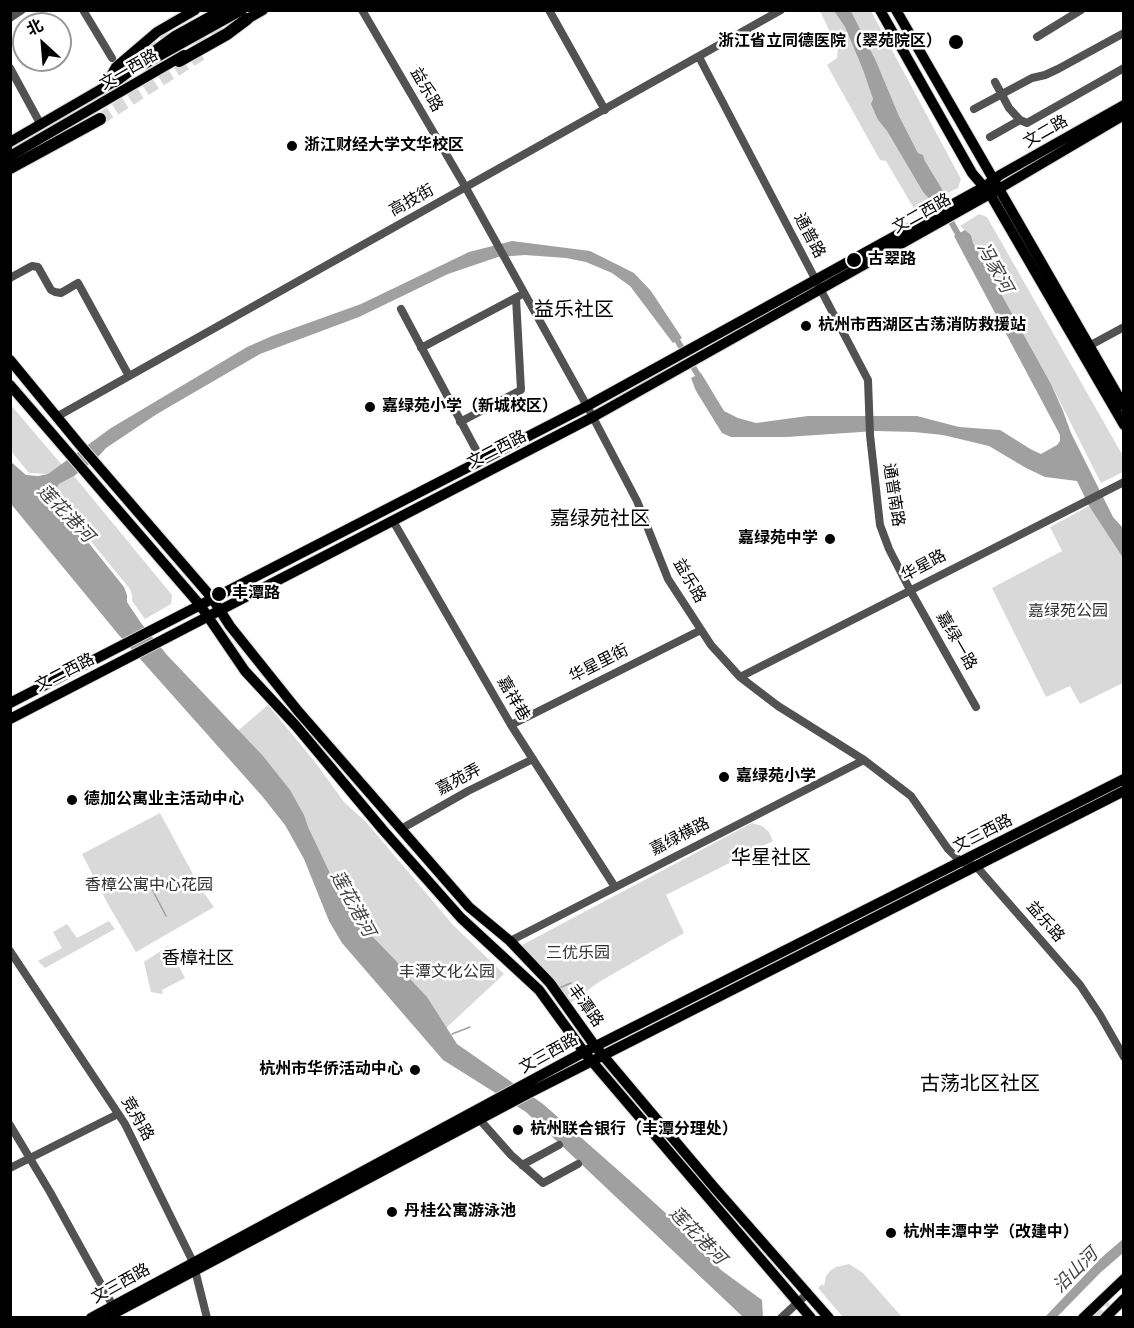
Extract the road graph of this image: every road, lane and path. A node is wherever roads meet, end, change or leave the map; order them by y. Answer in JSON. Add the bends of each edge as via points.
{"nodes":[{"id":1,"x":22,"y":10,"type":"edge"},
{"id":2,"x":83,"y":10,"type":"edge"},
{"id":3,"x":195,"y":10,"type":"edge"},
{"id":4,"x":214,"y":10,"type":"edge"},
{"id":5,"x":224,"y":10,"type":"edge"},
{"id":6,"x":263,"y":10,"type":"edge"},
{"id":7,"x":362,"y":10,"type":"edge"},
{"id":8,"x":549,"y":10,"type":"edge"},
{"id":9,"x":781,"y":10,"type":"edge"},
{"id":10,"x":880,"y":10,"type":"edge"},
{"id":11,"x":896,"y":10,"type":"edge"},
{"id":12,"x":1080,"y":10,"type":"edge"},
{"id":13,"x":244,"y":15,"type":"edge"},
{"id":14,"x":10,"y":18,"type":"edge"},
{"id":15,"x":1124,"y":33,"type":"edge"},
{"id":16,"x":173,"y":34,"type":"tunnel mouth"},
{"id":17,"x":1037,"y":37,"type":"dead end"},
{"id":18,"x":699,"y":57,"type":"junction"},
{"id":19,"x":112,"y":58,"type":"dead end"},
{"id":20,"x":180,"y":61,"type":"dead end"},
{"id":21,"x":10,"y":68,"type":"edge"},
{"id":22,"x":1124,"y":68,"type":"edge"},
{"id":23,"x":995,"y":82,"type":"dead end"},
{"id":24,"x":110,"y":85,"type":"junction"},
{"id":25,"x":1001,"y":94,"type":"junction"},
{"id":26,"x":1124,"y":105,"type":"edge"},
{"id":27,"x":975,"y":109,"type":"dead end"},
{"id":28,"x":605,"y":110,"type":"junction"},
{"id":29,"x":1124,"y":115,"type":"edge"},
{"id":30,"x":99,"y":119,"type":"tunnel mouth"},
{"id":31,"x":1020,"y":120,"type":"junction"},
{"id":32,"x":40,"y":125,"type":"junction"},
{"id":33,"x":990,"y":137,"type":"dead end"},
{"id":34,"x":10,"y":142,"type":"edge"},
{"id":35,"x":10,"y":156,"type":"edge"},
{"id":36,"x":10,"y":168,"type":"edge"},
{"id":37,"x":991,"y":187,"type":"junction"},
{"id":38,"x":466,"y":188,"type":"junction"},
{"id":39,"x":10,"y":278,"type":"edge"},
{"id":40,"x":818,"y":284,"type":"junction"},
{"id":41,"x":520,"y":296,"type":"junction"},
{"id":42,"x":401,"y":309,"type":"dead end"},
{"id":43,"x":1124,"y":327,"type":"edge"},
{"id":44,"x":1089,"y":346,"type":"junction"},
{"id":45,"x":421,"y":348,"type":"junction"},
{"id":46,"x":10,"y":360,"type":"edge"},
{"id":47,"x":674,"y":364,"type":"junction"},
{"id":48,"x":129,"y":376,"type":"junction"},
{"id":49,"x":10,"y":385,"type":"edge"},
{"id":50,"x":587,"y":406,"type":"junction"},
{"id":51,"x":1124,"y":406,"type":"edge"},
{"id":52,"x":58,"y":416,"type":"junction"},
{"id":53,"x":593,"y":417,"type":"junction"},
{"id":54,"x":460,"y":422,"type":"junction"},
{"id":55,"x":1124,"y":425,"type":"edge"},
{"id":56,"x":870,"y":435,"type":"joint"},
{"id":57,"x":482,"y":461,"type":"junction"},
{"id":58,"x":1124,"y":482,"type":"edge"},
{"id":59,"x":393,"y":521,"type":"junction"},
{"id":60,"x":910,"y":590,"type":"junction"},
{"id":61,"x":212,"y":598,"type":"junction"},
{"id":62,"x":200,"y":605,"type":"junction"},
{"id":63,"x":220,"y":610,"type":"junction"},
{"id":64,"x":207,"y":617,"type":"junction"},
{"id":65,"x":701,"y":630,"type":"junction"},
{"id":66,"x":740,"y":677,"type":"junction"},
{"id":67,"x":10,"y":703,"type":"edge"},
{"id":68,"x":976,"y":707,"type":"dead end"},
{"id":69,"x":10,"y":719,"type":"edge"},
{"id":70,"x":511,"y":725,"type":"junction"},
{"id":71,"x":533,"y":759,"type":"junction"},
{"id":72,"x":864,"y":760,"type":"junction"},
{"id":73,"x":1124,"y":779,"type":"edge"},
{"id":74,"x":1124,"y":792,"type":"edge"},
{"id":75,"x":401,"y":829,"type":"junction"},
{"id":76,"x":961,"y":862,"type":"junction"},
{"id":77,"x":976,"y":866,"type":"junction"},
{"id":78,"x":615,"y":887,"type":"junction"},
{"id":79,"x":510,"y":941,"type":"junction"},
{"id":80,"x":10,"y":951,"type":"edge"},
{"id":81,"x":595,"y":1046,"type":"junction"},
{"id":82,"x":584,"y":1052,"type":"junction"},
{"id":83,"x":603,"y":1055,"type":"junction"},
{"id":84,"x":1124,"y":1057,"type":"edge"},
{"id":85,"x":592,"y":1061,"type":"junction"},
{"id":86,"x":527,"y":1089,"type":"junction"},
{"id":87,"x":498,"y":1105,"type":"junction"},
{"id":88,"x":118,"y":1114,"type":"junction"},
{"id":89,"x":480,"y":1120,"type":"junction"},
{"id":90,"x":10,"y":1125,"type":"edge"},
{"id":91,"x":558,"y":1145,"type":"dead end"},
{"id":92,"x":30,"y":1158,"type":"junction"},
{"id":93,"x":578,"y":1164,"type":"dead end"},
{"id":94,"x":522,"y":1165,"type":"junction"},
{"id":95,"x":10,"y":1168,"type":"edge"},
{"id":96,"x":194,"y":1266,"type":"junction"},
{"id":97,"x":1124,"y":1279,"type":"edge"},
{"id":98,"x":808,"y":1293,"type":"junction"},
{"id":99,"x":1124,"y":1299,"type":"edge"},
{"id":100,"x":798,"y":1302,"type":"junction"},
{"id":101,"x":113,"y":1306,"type":"junction"},
{"id":102,"x":91,"y":1317,"type":"edge"},
{"id":103,"x":107,"y":1317,"type":"edge"},
{"id":104,"x":207,"y":1317,"type":"edge"},
{"id":105,"x":781,"y":1317,"type":"edge"},
{"id":106,"x":811,"y":1317,"type":"edge"},
{"id":107,"x":829,"y":1317,"type":"edge"},
{"id":108,"x":1083,"y":1317,"type":"edge"},
{"id":109,"x":1104,"y":1317,"type":"edge"}],
"edges":[{"from":1,"to":14,"type":"street"},
{"from":2,"to":19,"type":"street"},
{"from":3,"to":24,"type":"main road","via":[[157,32],[116,67]]},
{"from":4,"to":16,"type":"highway"},
{"from":5,"to":24,"type":"highway","via":[[175,38]]},
{"from":6,"to":13,"type":"main road","name":"文一西路"},
{"from":7,"to":38,"type":"street","name":"益乐路"},
{"from":8,"to":28,"type":"street"},
{"from":9,"to":18,"type":"street","name":"高技街"},
{"from":10,"to":37,"type":"main road","via":[[972,172]]},
{"from":11,"to":37,"type":"main road"},
{"from":12,"to":17,"type":"street"},
{"from":13,"to":20,"type":"highway","via":[[227,34]]},
{"from":13,"to":24,"type":"main road","name":"文一西路"},
{"from":13,"to":35,"type":"main road","name":"文一西路"},
{"from":15,"to":25,"type":"street"},
{"from":18,"to":28,"type":"street","name":"高技街"},
{"from":18,"to":40,"type":"street","name":"通普路"},
{"from":21,"to":32,"type":"street"},
{"from":22,"to":31,"type":"street","via":[[1027,123]]},
{"from":23,"to":25,"type":"street"},
{"from":24,"to":32,"type":"main road","name":"文一西路"},
{"from":25,"to":27,"type":"street"},
{"from":25,"to":31,"type":"street"},
{"from":26,"to":37,"type":"main road","name":"文二路"},
{"from":28,"to":38,"type":"street","name":"高技街"},
{"from":29,"to":37,"type":"main road","name":"文二路"},
{"from":30,"to":36,"type":"highway"},
{"from":31,"to":33,"type":"street"},
{"from":32,"to":34,"type":"main road","name":"文一西路"},
{"from":37,"to":40,"type":"main road","name":"文二西路"},
{"from":37,"to":44,"type":"main road"},
{"from":37,"to":55,"type":"main road"},
{"from":38,"to":41,"type":"street","name":"益乐路"},
{"from":38,"to":48,"type":"street","name":"高技街"},
{"from":39,"to":48,"type":"street","via":[[32,266],[38,267],[55,292],[78,283]]},
{"from":40,"to":47,"type":"main road","name":"文二西路"},
{"from":40,"to":56,"type":"street","name":"通普路","via":[[868,380]]},
{"from":41,"to":45,"type":"street"},
{"from":41,"to":50,"type":"street","name":"益乐路"},
{"from":41,"to":54,"type":"street","via":[[521,390]]},
{"from":42,"to":45,"type":"street"},
{"from":43,"to":44,"type":"street"},
{"from":44,"to":51,"type":"main road"},
{"from":45,"to":54,"type":"street"},
{"from":46,"to":52,"type":"main road","name":"丰潭路"},
{"from":47,"to":50,"type":"main road","name":"文二西路"},
{"from":47,"to":53,"type":"main road","name":"文二西路"},
{"from":48,"to":52,"type":"street","name":"高技街"},
{"from":49,"to":62,"type":"main road","name":"丰潭路"},
{"from":50,"to":53,"type":"street","name":"益乐路"},
{"from":50,"to":57,"type":"main road","name":"文二西路"},
{"from":52,"to":61,"type":"main road","name":"丰潭路"},
{"from":53,"to":59,"type":"main road","name":"文二西路"},
{"from":53,"to":65,"type":"street","name":"益乐路","via":[[637,501],[668,579]]},
{"from":54,"to":57,"type":"street"},
{"from":56,"to":60,"type":"street","name":"通普南路","via":[[880,525]]},
{"from":57,"to":61,"type":"main road","name":"文二西路"},
{"from":58,"to":60,"type":"street","name":"华星路"},
{"from":59,"to":63,"type":"main road","name":"文二西路"},
{"from":59,"to":70,"type":"street","name":"嘉祥巷"},
{"from":60,"to":66,"type":"street","name":"华星路"},
{"from":60,"to":68,"type":"street","name":"嘉绿一路"},
{"from":61,"to":62,"type":"main road","name":"文二西路"},
{"from":61,"to":63,"type":"main road","name":"丰潭路"},
{"from":62,"to":64,"type":"main road","name":"丰潭路"},
{"from":62,"to":67,"type":"main road","name":"文二西路"},
{"from":63,"to":64,"type":"main road","name":"文二西路"},
{"from":63,"to":75,"type":"main road","name":"丰潭路","via":[[260,666]]},
{"from":64,"to":69,"type":"main road","name":"文二西路"},
{"from":64,"to":82,"type":"main road","name":"丰潭路","via":[[245,671],[461,918],[550,1002]]},
{"from":65,"to":66,"type":"street","name":"益乐路"},
{"from":65,"to":70,"type":"street","name":"华星里街"},
{"from":66,"to":72,"type":"street","name":"益乐路"},
{"from":70,"to":71,"type":"street","name":"嘉祥巷"},
{"from":71,"to":75,"type":"street","name":"嘉苑弄"},
{"from":71,"to":78,"type":"street","name":"嘉祥巷"},
{"from":72,"to":76,"type":"street","name":"益乐路","via":[[911,796]]},
{"from":72,"to":78,"type":"street","name":"嘉绿横路"},
{"from":73,"to":76,"type":"main road","name":"文三西路"},
{"from":74,"to":77,"type":"main road","name":"文三西路"},
{"from":75,"to":79,"type":"main road","name":"丰潭路","via":[[469,907]]},
{"from":76,"to":77,"type":"street"},
{"from":76,"to":81,"type":"main road","name":"文三西路"},
{"from":77,"to":83,"type":"main road","name":"文三西路"},
{"from":77,"to":84,"type":"street","name":"益乐路","via":[[1080,985]]},
{"from":78,"to":79,"type":"street","name":"嘉绿横路"},
{"from":79,"to":81,"type":"main road","name":"丰潭路","via":[[550,983]]},
{"from":80,"to":88,"type":"street","name":"竞舟路"},
{"from":81,"to":82,"type":"main road","name":"文三西路"},
{"from":81,"to":83,"type":"main road","name":"丰潭路"},
{"from":82,"to":85,"type":"main road","name":"丰潭路"},
{"from":82,"to":86,"type":"main road","name":"文三西路"},
{"from":83,"to":85,"type":"main road","name":"文三西路"},
{"from":83,"to":98,"type":"main road","name":"丰潭路"},
{"from":85,"to":86,"type":"main road","name":"文三西路"},
{"from":85,"to":100,"type":"main road","name":"丰潭路"},
{"from":86,"to":87,"type":"main road","name":"文三西路"},
{"from":87,"to":89,"type":"main road","name":"文三西路"},
{"from":87,"to":96,"type":"main road","name":"文三西路"},
{"from":88,"to":92,"type":"street"},
{"from":88,"to":96,"type":"street","name":"竞舟路"},
{"from":89,"to":94,"type":"street"},
{"from":89,"to":96,"type":"main road","name":"文三西路"},
{"from":90,"to":92,"type":"street"},
{"from":91,"to":94,"type":"street"},
{"from":92,"to":95,"type":"street"},
{"from":92,"to":101,"type":"street"},
{"from":93,"to":94,"type":"street","via":[[543,1183]]},
{"from":96,"to":101,"type":"main road","name":"文三西路"},
{"from":96,"to":103,"type":"main road","name":"文三西路"},
{"from":96,"to":104,"type":"street","name":"竞舟路"},
{"from":97,"to":108,"type":"main road"},
{"from":98,"to":100,"type":"street"},
{"from":98,"to":107,"type":"main road","name":"丰潭路"},
{"from":99,"to":109,"type":"main road"},
{"from":100,"to":105,"type":"street"},
{"from":100,"to":106,"type":"main road","name":"丰潭路"},
{"from":101,"to":102,"type":"main road","name":"文三西路"}]}
